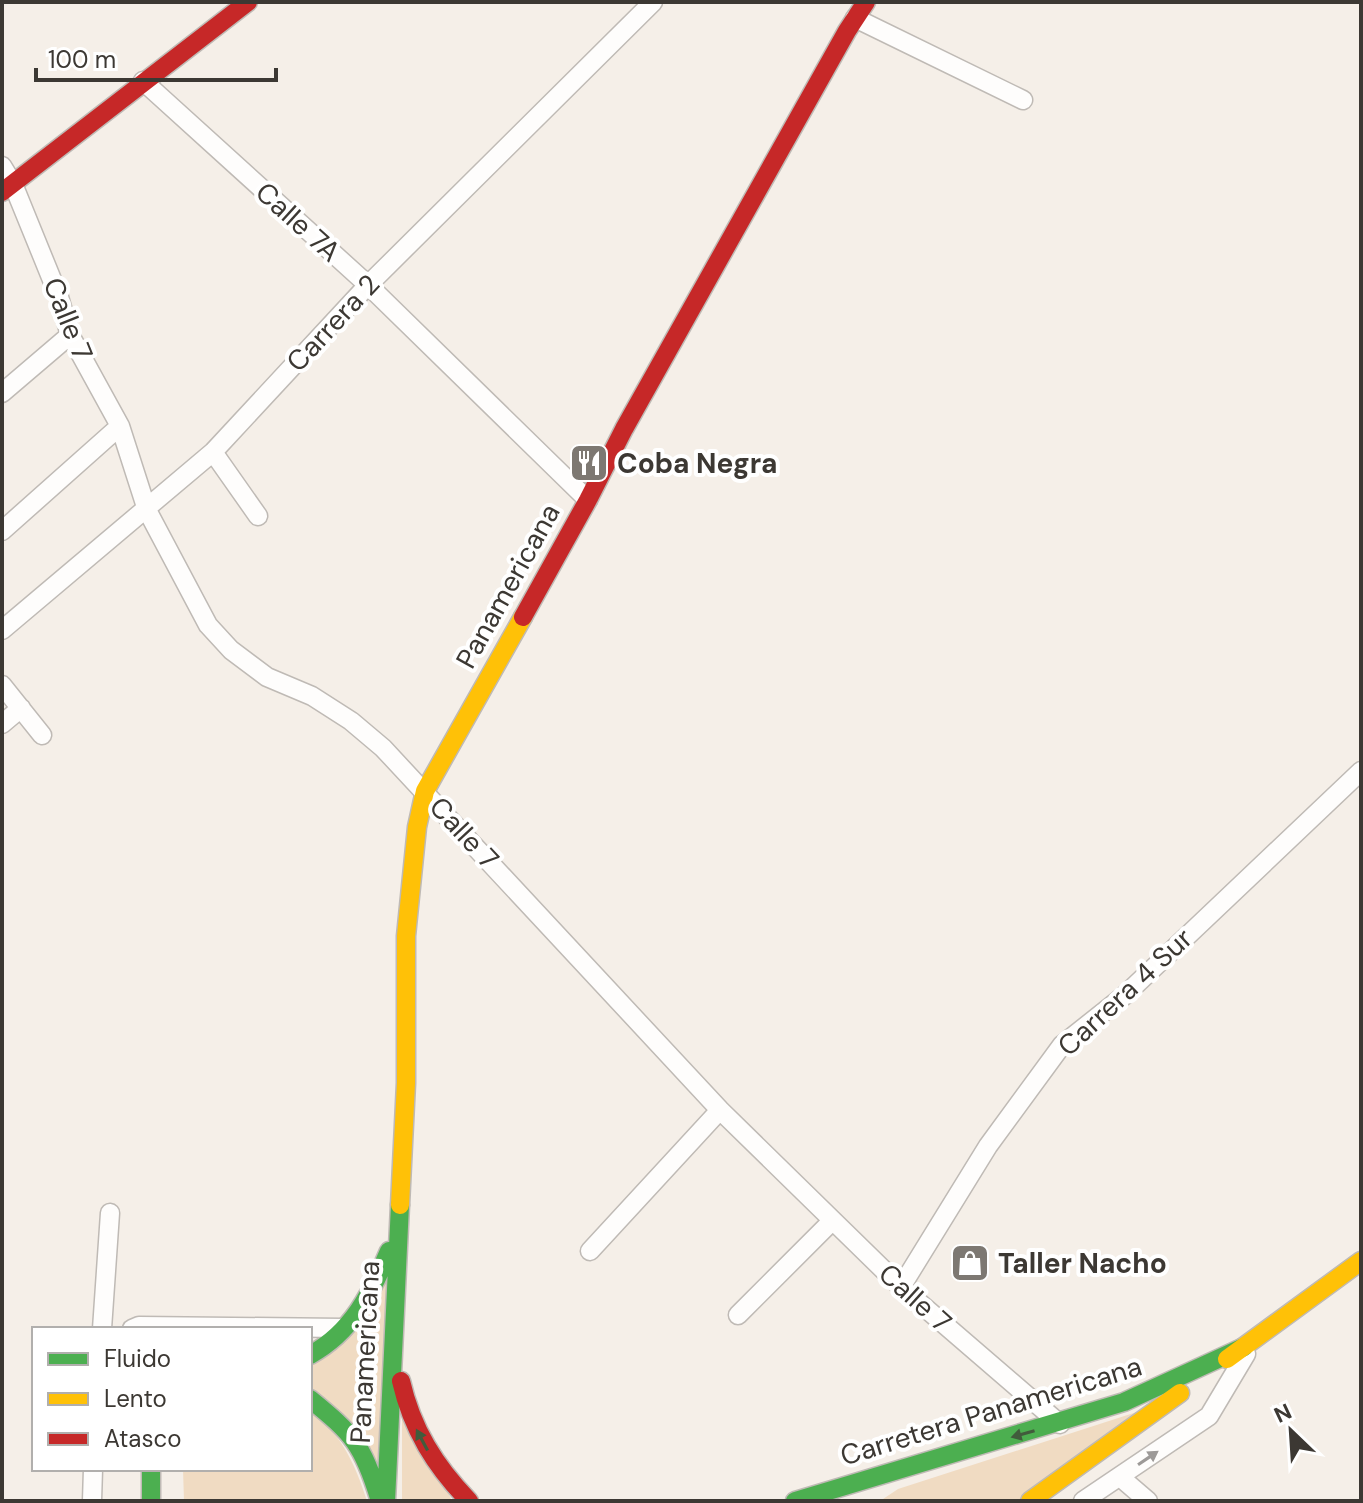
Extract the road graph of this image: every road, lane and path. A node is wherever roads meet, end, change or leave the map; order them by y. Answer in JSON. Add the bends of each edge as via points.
{"nodes":[{"id":1,"x":248,"y":2,"type":"edge"},
{"id":2,"x":653,"y":2,"type":"edge"},
{"id":3,"x":866,"y":2,"type":"edge"},
{"id":4,"x":855,"y":18,"type":"junction"},
{"id":5,"x":143,"y":81,"type":"junction"},
{"id":6,"x":1023,"y":100,"type":"dead end"},
{"id":7,"x":2,"y":166,"type":"edge"},
{"id":8,"x":8,"y":188,"type":"edge"},
{"id":9,"x":368,"y":285,"type":"junction"},
{"id":10,"x":70,"y":335,"type":"junction"},
{"id":11,"x":2,"y":393,"type":"edge"},
{"id":12,"x":120,"y":426,"type":"junction"},
{"id":13,"x":213,"y":452,"type":"junction"},
{"id":14,"x":588,"y":500,"type":"junction"},
{"id":15,"x":147,"y":510,"type":"junction"},
{"id":16,"x":258,"y":516,"type":"dead end"},
{"id":17,"x":2,"y":531,"type":"edge"},
{"id":18,"x":2,"y":630,"type":"edge"},
{"id":19,"x":2,"y":685,"type":"edge"},
{"id":20,"x":21,"y":708,"type":"junction"},
{"id":21,"x":2,"y":724,"type":"edge"},
{"id":22,"x":42,"y":735,"type":"dead end"},
{"id":23,"x":1361,"y":771,"type":"edge"},
{"id":24,"x":425,"y":791,"type":"junction"},
{"id":25,"x":720,"y":1110,"type":"junction"},
{"id":26,"x":400,"y":1205,"type":"junction"},
{"id":27,"x":110,"y":1213,"type":"dead end"},
{"id":28,"x":832,"y":1221,"type":"junction"},
{"id":29,"x":590,"y":1251,"type":"dead end"},
{"id":30,"x":1361,"y":1261,"type":"edge"},
{"id":31,"x":901,"y":1287,"type":"junction"},
{"id":32,"x":738,"y":1315,"type":"dead end"},
{"id":33,"x":395,"y":1317,"type":"junction"},
{"id":34,"x":102,"y":1327,"type":"edge"},
{"id":35,"x":137,"y":1327,"type":"edge"},
{"id":36,"x":243,"y":1327,"type":"edge"},
{"id":37,"x":312,"y":1328,"type":"edge"},
{"id":38,"x":347,"y":1328,"type":"junction"},
{"id":39,"x":1250,"y":1343,"type":"junction"},
{"id":40,"x":312,"y":1354,"type":"edge"},
{"id":41,"x":312,"y":1401,"type":"edge"},
{"id":42,"x":1060,"y":1424,"type":"junction"},
{"id":43,"x":93,"y":1471,"type":"edge"},
{"id":44,"x":151,"y":1471,"type":"edge"},
{"id":45,"x":877,"y":1477,"type":"junction"},
{"id":46,"x":1120,"y":1477,"type":"junction"},
{"id":47,"x":92,"y":1501,"type":"edge"},
{"id":48,"x":151,"y":1501,"type":"edge"},
{"id":49,"x":380,"y":1501,"type":"edge"},
{"id":50,"x":386,"y":1501,"type":"edge"},
{"id":51,"x":469,"y":1501,"type":"edge"},
{"id":52,"x":795,"y":1501,"type":"edge"},
{"id":53,"x":855,"y":1501,"type":"edge"},
{"id":54,"x":1030,"y":1501,"type":"edge"},
{"id":55,"x":1083,"y":1501,"type":"edge"},
{"id":56,"x":1148,"y":1501,"type":"edge"}],
"edges":[{"from":1,"to":5,"type":"main road"},
{"from":2,"to":9,"type":"street","name":"Carrera 2"},
{"from":3,"to":4,"type":"main road","name":"Panamericana"},
{"from":4,"to":6,"type":"street"},
{"from":4,"to":14,"type":"main road","name":"Panamericana"},
{"from":5,"to":8,"type":"main road"},
{"from":5,"to":9,"type":"street","name":"Calle 7A"},
{"from":7,"to":8,"type":"street","name":"Calle 7"},
{"from":8,"to":10,"type":"street","name":"Calle 7","via":[[59,297]]},
{"from":9,"to":13,"type":"street","name":"Carrera 2"},
{"from":9,"to":14,"type":"street","name":"Calle 7A"},
{"from":10,"to":11,"type":"street"},
{"from":10,"to":12,"type":"street","name":"Calle 7"},
{"from":12,"to":15,"type":"street","name":"Calle 7"},
{"from":12,"to":17,"type":"street"},
{"from":13,"to":15,"type":"street","name":"Carrera 2"},
{"from":13,"to":16,"type":"street"},
{"from":14,"to":24,"type":"main road","name":"Panamericana"},
{"from":15,"to":18,"type":"street","name":"Carrera 2"},
{"from":15,"to":24,"type":"street","name":"Calle 7","via":[[208,625],[231,650],[267,677],[312,696],[351,721]]},
{"from":19,"to":20,"type":"street"},
{"from":20,"to":21,"type":"street"},
{"from":20,"to":22,"type":"street"},
{"from":23,"to":31,"type":"street","name":"Carrera 4 Sur","via":[[1125,995],[1062,1045],[988,1146]]},
{"from":24,"to":25,"type":"street","name":"Calle 7"},
{"from":24,"to":26,"type":"main road","name":"Panamericana","via":[[415,829],[406,922]]},
{"from":25,"to":28,"type":"street","name":"Calle 7"},
{"from":25,"to":29,"type":"street"},
{"from":26,"to":33,"type":"main road","name":"Panamericana"},
{"from":26,"to":38,"type":"main road","name":"Panamericana","via":[[372,1292]]},
{"from":27,"to":34,"type":"street"},
{"from":28,"to":31,"type":"street","name":"Calle 7"},
{"from":28,"to":32,"type":"street"},
{"from":30,"to":39,"type":"main road","name":"Carretera Panamericana"},
{"from":31,"to":42,"type":"street","name":"Calle 7"},
{"from":33,"to":50,"type":"main road","name":"Panamericana"},
{"from":51,"to":33,"type":"main road","one_way":true,"via":[[444,1476],[410,1415],[397,1360]]},
{"from":35,"to":36,"type":"street"},
{"from":37,"to":38,"type":"street"},
{"from":38,"to":40,"type":"main road","name":"Panamericana"},
{"from":39,"to":42,"type":"main road","name":"Carretera Panamericana","via":[[1151,1391]]},
{"from":46,"to":39,"type":"street","one_way":true,"via":[[1209,1416]]},
{"from":39,"to":54,"type":"main road","name":"Carretera Panamericana"},
{"from":41,"to":49,"type":"main road","via":[[346,1428],[368,1461]]},
{"from":42,"to":45,"type":"main road","name":"Carretera Panamericana","one_way":true},
{"from":43,"to":47,"type":"street"},
{"from":44,"to":48,"type":"main road"},
{"from":45,"to":52,"type":"main road","name":"Carretera Panamericana"},
{"from":45,"to":53,"type":"main road"},
{"from":46,"to":55,"type":"street"},
{"from":46,"to":56,"type":"street"}]}
